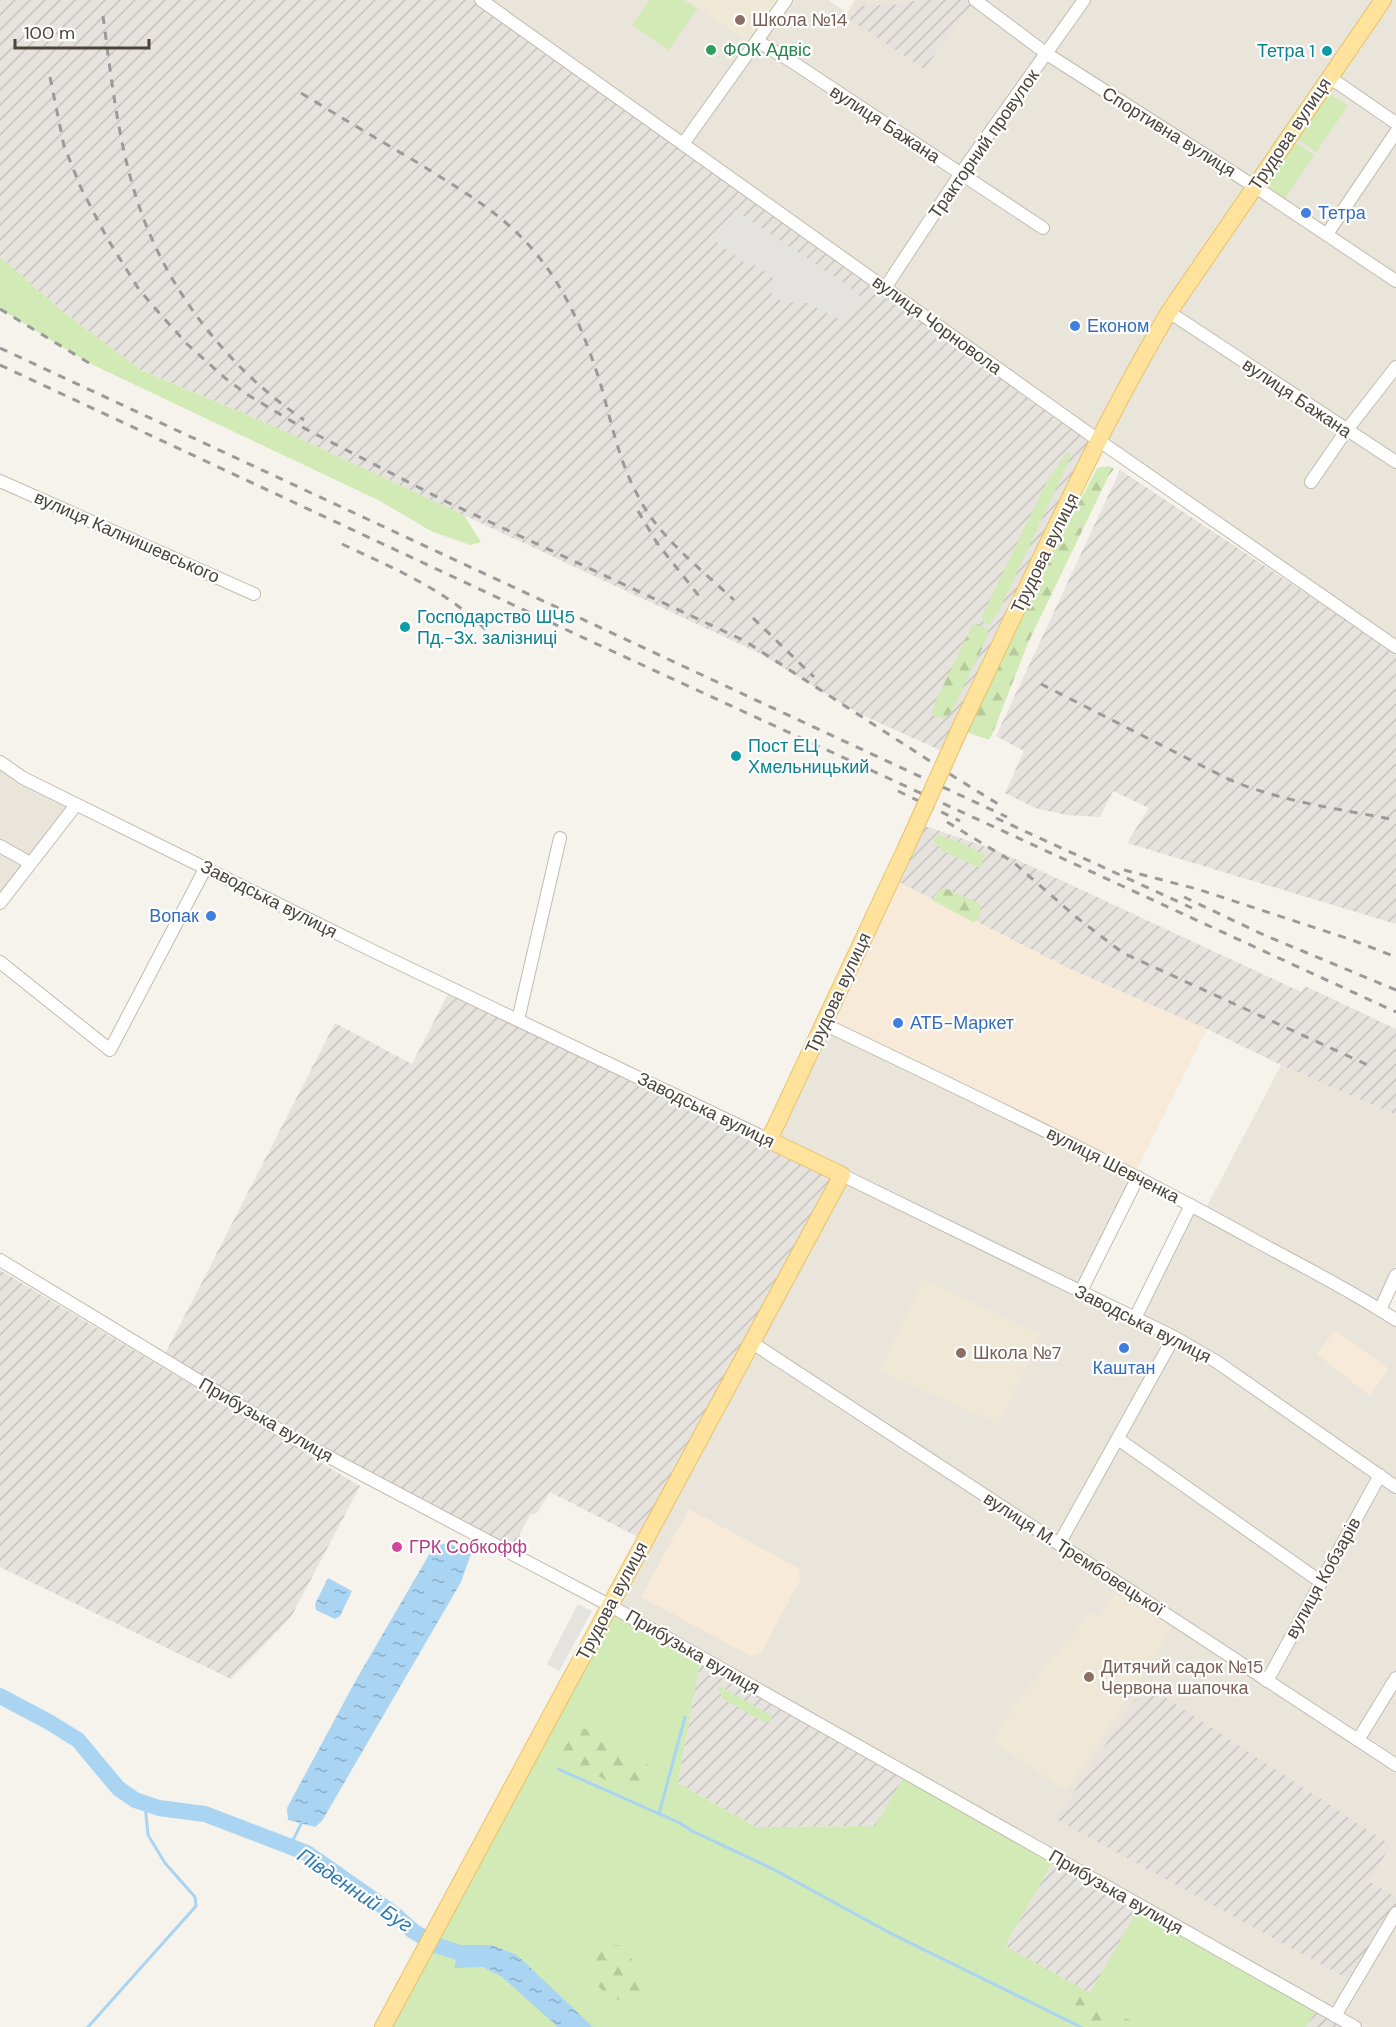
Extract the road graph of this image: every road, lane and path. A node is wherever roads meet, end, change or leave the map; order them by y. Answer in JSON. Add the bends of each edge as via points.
{"nodes":[{"id":1,"x":481,"y":0,"type":"edge"},
{"id":2,"x":786,"y":0,"type":"edge"},
{"id":3,"x":975,"y":0,"type":"edge"},
{"id":4,"x":1084,"y":0,"type":"edge"},
{"id":5,"x":1383,"y":0,"type":"edge"},
{"id":6,"x":757,"y":41,"type":"junction"},
{"id":7,"x":1047,"y":54,"type":"junction"},
{"id":8,"x":1329,"y":77,"type":"junction"},
{"id":9,"x":1396,"y":123,"type":"edge"},
{"id":10,"x":1396,"y":132,"type":"edge"},
{"id":11,"x":683,"y":144,"type":"junction"},
{"id":12,"x":961,"y":173,"type":"junction"},
{"id":13,"x":1254,"y":186,"type":"junction"},
{"id":14,"x":1043,"y":228,"type":"dead end"},
{"id":15,"x":1327,"y":234,"type":"junction"},
{"id":16,"x":1396,"y":281,"type":"edge"},
{"id":17,"x":885,"y":288,"type":"junction"},
{"id":18,"x":1169,"y":312,"type":"junction"},
{"id":19,"x":1396,"y":367,"type":"edge"},
{"id":20,"x":1346,"y":430,"type":"junction"},
{"id":21,"x":1098,"y":440,"type":"junction"},
{"id":22,"x":1396,"y":462,"type":"edge"},
{"id":23,"x":0,"y":481,"type":"edge"},
{"id":24,"x":1311,"y":482,"type":"dead end"},
{"id":25,"x":254,"y":594,"type":"dead end"},
{"id":26,"x":1396,"y":647,"type":"edge"},
{"id":27,"x":0,"y":762,"type":"edge"},
{"id":28,"x":76,"y":805,"type":"junction"},
{"id":29,"x":560,"y":838,"type":"dead end"},
{"id":30,"x":0,"y":846,"type":"edge"},
{"id":31,"x":30,"y":863,"type":"junction"},
{"id":32,"x":206,"y":867,"type":"junction"},
{"id":33,"x":0,"y":903,"type":"edge"},
{"id":34,"x":0,"y":962,"type":"edge"},
{"id":35,"x":518,"y":1020,"type":"junction"},
{"id":36,"x":824,"y":1024,"type":"junction"},
{"id":37,"x":769,"y":1140,"type":"junction"},
{"id":38,"x":842,"y":1175,"type":"junction"},
{"id":39,"x":1138,"y":1177,"type":"junction"},
{"id":40,"x":1191,"y":1205,"type":"junction"},
{"id":41,"x":0,"y":1260,"type":"edge"},
{"id":42,"x":1396,"y":1275,"type":"edge"},
{"id":43,"x":1081,"y":1291,"type":"junction"},
{"id":44,"x":1380,"y":1310,"type":"junction"},
{"id":45,"x":1134,"y":1318,"type":"junction"},
{"id":46,"x":1396,"y":1320,"type":"edge"},
{"id":47,"x":1174,"y":1337,"type":"junction"},
{"id":48,"x":752,"y":1342,"type":"junction"},
{"id":49,"x":1118,"y":1439,"type":"junction"},
{"id":50,"x":1380,"y":1475,"type":"junction"},
{"id":51,"x":1396,"y":1487,"type":"edge"},
{"id":52,"x":1059,"y":1544,"type":"junction"},
{"id":53,"x":1321,"y":1582,"type":"junction"},
{"id":54,"x":609,"y":1605,"type":"junction"},
{"id":55,"x":1396,"y":1678,"type":"edge"},
{"id":56,"x":1267,"y":1681,"type":"junction"},
{"id":57,"x":1358,"y":1740,"type":"junction"},
{"id":58,"x":1396,"y":1765,"type":"edge"},
{"id":59,"x":1396,"y":1913,"type":"edge"},
{"id":60,"x":1335,"y":2016,"type":"junction"},
{"id":61,"x":382,"y":2027,"type":"edge"},
{"id":62,"x":1355,"y":2027,"type":"edge"}],
"edges":[{"from":1,"to":11,"type":"street","name":"вулиця Чорновола"},
{"from":2,"to":6,"type":"street"},
{"from":3,"to":7,"type":"street","name":"Спортивна вулиця"},
{"from":4,"to":7,"type":"street","name":"Тракторний провулок"},
{"from":5,"to":8,"type":"main road","name":"Трудова вулиця"},
{"from":6,"to":11,"type":"street"},
{"from":6,"to":12,"type":"street","name":"вулиця Бажана"},
{"from":7,"to":12,"type":"street","name":"Тракторний провулок"},
{"from":7,"to":13,"type":"street","name":"Спортивна вулиця"},
{"from":8,"to":9,"type":"street"},
{"from":8,"to":13,"type":"main road","name":"Трудова вулиця"},
{"from":10,"to":15,"type":"street"},
{"from":11,"to":17,"type":"street","name":"вулиця Чорновола"},
{"from":12,"to":14,"type":"street","name":"вулиця Бажана"},
{"from":12,"to":17,"type":"street","name":"Тракторний провулок"},
{"from":13,"to":15,"type":"street","name":"Спортивна вулиця"},
{"from":13,"to":18,"type":"main road","name":"Трудова вулиця"},
{"from":15,"to":16,"type":"street","name":"Спортивна вулиця"},
{"from":17,"to":21,"type":"street","name":"вулиця Чорновола"},
{"from":18,"to":20,"type":"street","name":"вулиця Бажана"},
{"from":18,"to":21,"type":"main road","name":"Трудова вулиця"},
{"from":19,"to":20,"type":"street"},
{"from":20,"to":22,"type":"street","name":"вулиця Бажана"},
{"from":20,"to":24,"type":"street"},
{"from":21,"to":26,"type":"street","name":"вулиця Чорновола"},
{"from":21,"to":36,"type":"main road","name":"Трудова вулиця","bridge":true},
{"from":23,"to":25,"type":"street","name":"вулиця Калнишевського"},
{"from":27,"to":28,"type":"street","name":"Заводська вулиця"},
{"from":28,"to":31,"type":"street"},
{"from":28,"to":32,"type":"street","name":"Заводська вулиця"},
{"from":29,"to":35,"type":"street"},
{"from":30,"to":31,"type":"street"},
{"from":31,"to":33,"type":"street"},
{"from":32,"to":34,"type":"street","via":[[110,1050]]},
{"from":32,"to":35,"type":"street","name":"Заводська вулиця"},
{"from":35,"to":37,"type":"street","name":"Заводська вулиця"},
{"from":36,"to":37,"type":"main road","name":"Трудова вулиця"},
{"from":36,"to":39,"type":"street","name":"вулиця Шевченка"},
{"from":37,"to":38,"type":"main road","name":"Заводська вулиця"},
{"from":38,"to":43,"type":"street","name":"Заводська вулиця"},
{"from":38,"to":48,"type":"main road","name":"Трудова вулиця"},
{"from":39,"to":40,"type":"street","name":"вулиця Шевченка"},
{"from":39,"to":43,"type":"street"},
{"from":40,"to":44,"type":"street","name":"вулиця Шевченка"},
{"from":40,"to":45,"type":"street"},
{"from":41,"to":54,"type":"street","name":"Прибузька вулиця","via":[[293,1438]]},
{"from":42,"to":44,"type":"street"},
{"from":43,"to":45,"type":"street","name":"Заводська вулиця"},
{"from":44,"to":46,"type":"street","name":"вулиця Шевченка"},
{"from":45,"to":47,"type":"street","name":"Заводська вулиця"},
{"from":47,"to":49,"type":"street"},
{"from":47,"to":50,"type":"street","name":"Заводська вулиця","via":[[1217,1362]]},
{"from":48,"to":52,"type":"street","name":"вулиця М. Трембовецької"},
{"from":48,"to":54,"type":"main road","name":"Трудова вулиця"},
{"from":49,"to":52,"type":"street"},
{"from":49,"to":53,"type":"street"},
{"from":50,"to":51,"type":"street","name":"Заводська вулиця"},
{"from":50,"to":53,"type":"street","name":"вулиця Кобзарів"},
{"from":52,"to":56,"type":"street","name":"вулиця М. Трембовецької"},
{"from":53,"to":56,"type":"street","name":"вулиця Кобзарів"},
{"from":54,"to":60,"type":"street","name":"Прибузька вулиця"},
{"from":54,"to":61,"type":"main road","name":"Трудова вулиця"},
{"from":55,"to":57,"type":"street"},
{"from":56,"to":57,"type":"street","name":"вулиця М. Трембовецької"},
{"from":57,"to":58,"type":"street","name":"вулиця М. Трембовецької"},
{"from":59,"to":60,"type":"street"},
{"from":60,"to":62,"type":"street","name":"Прибузька вулиця"}]}
